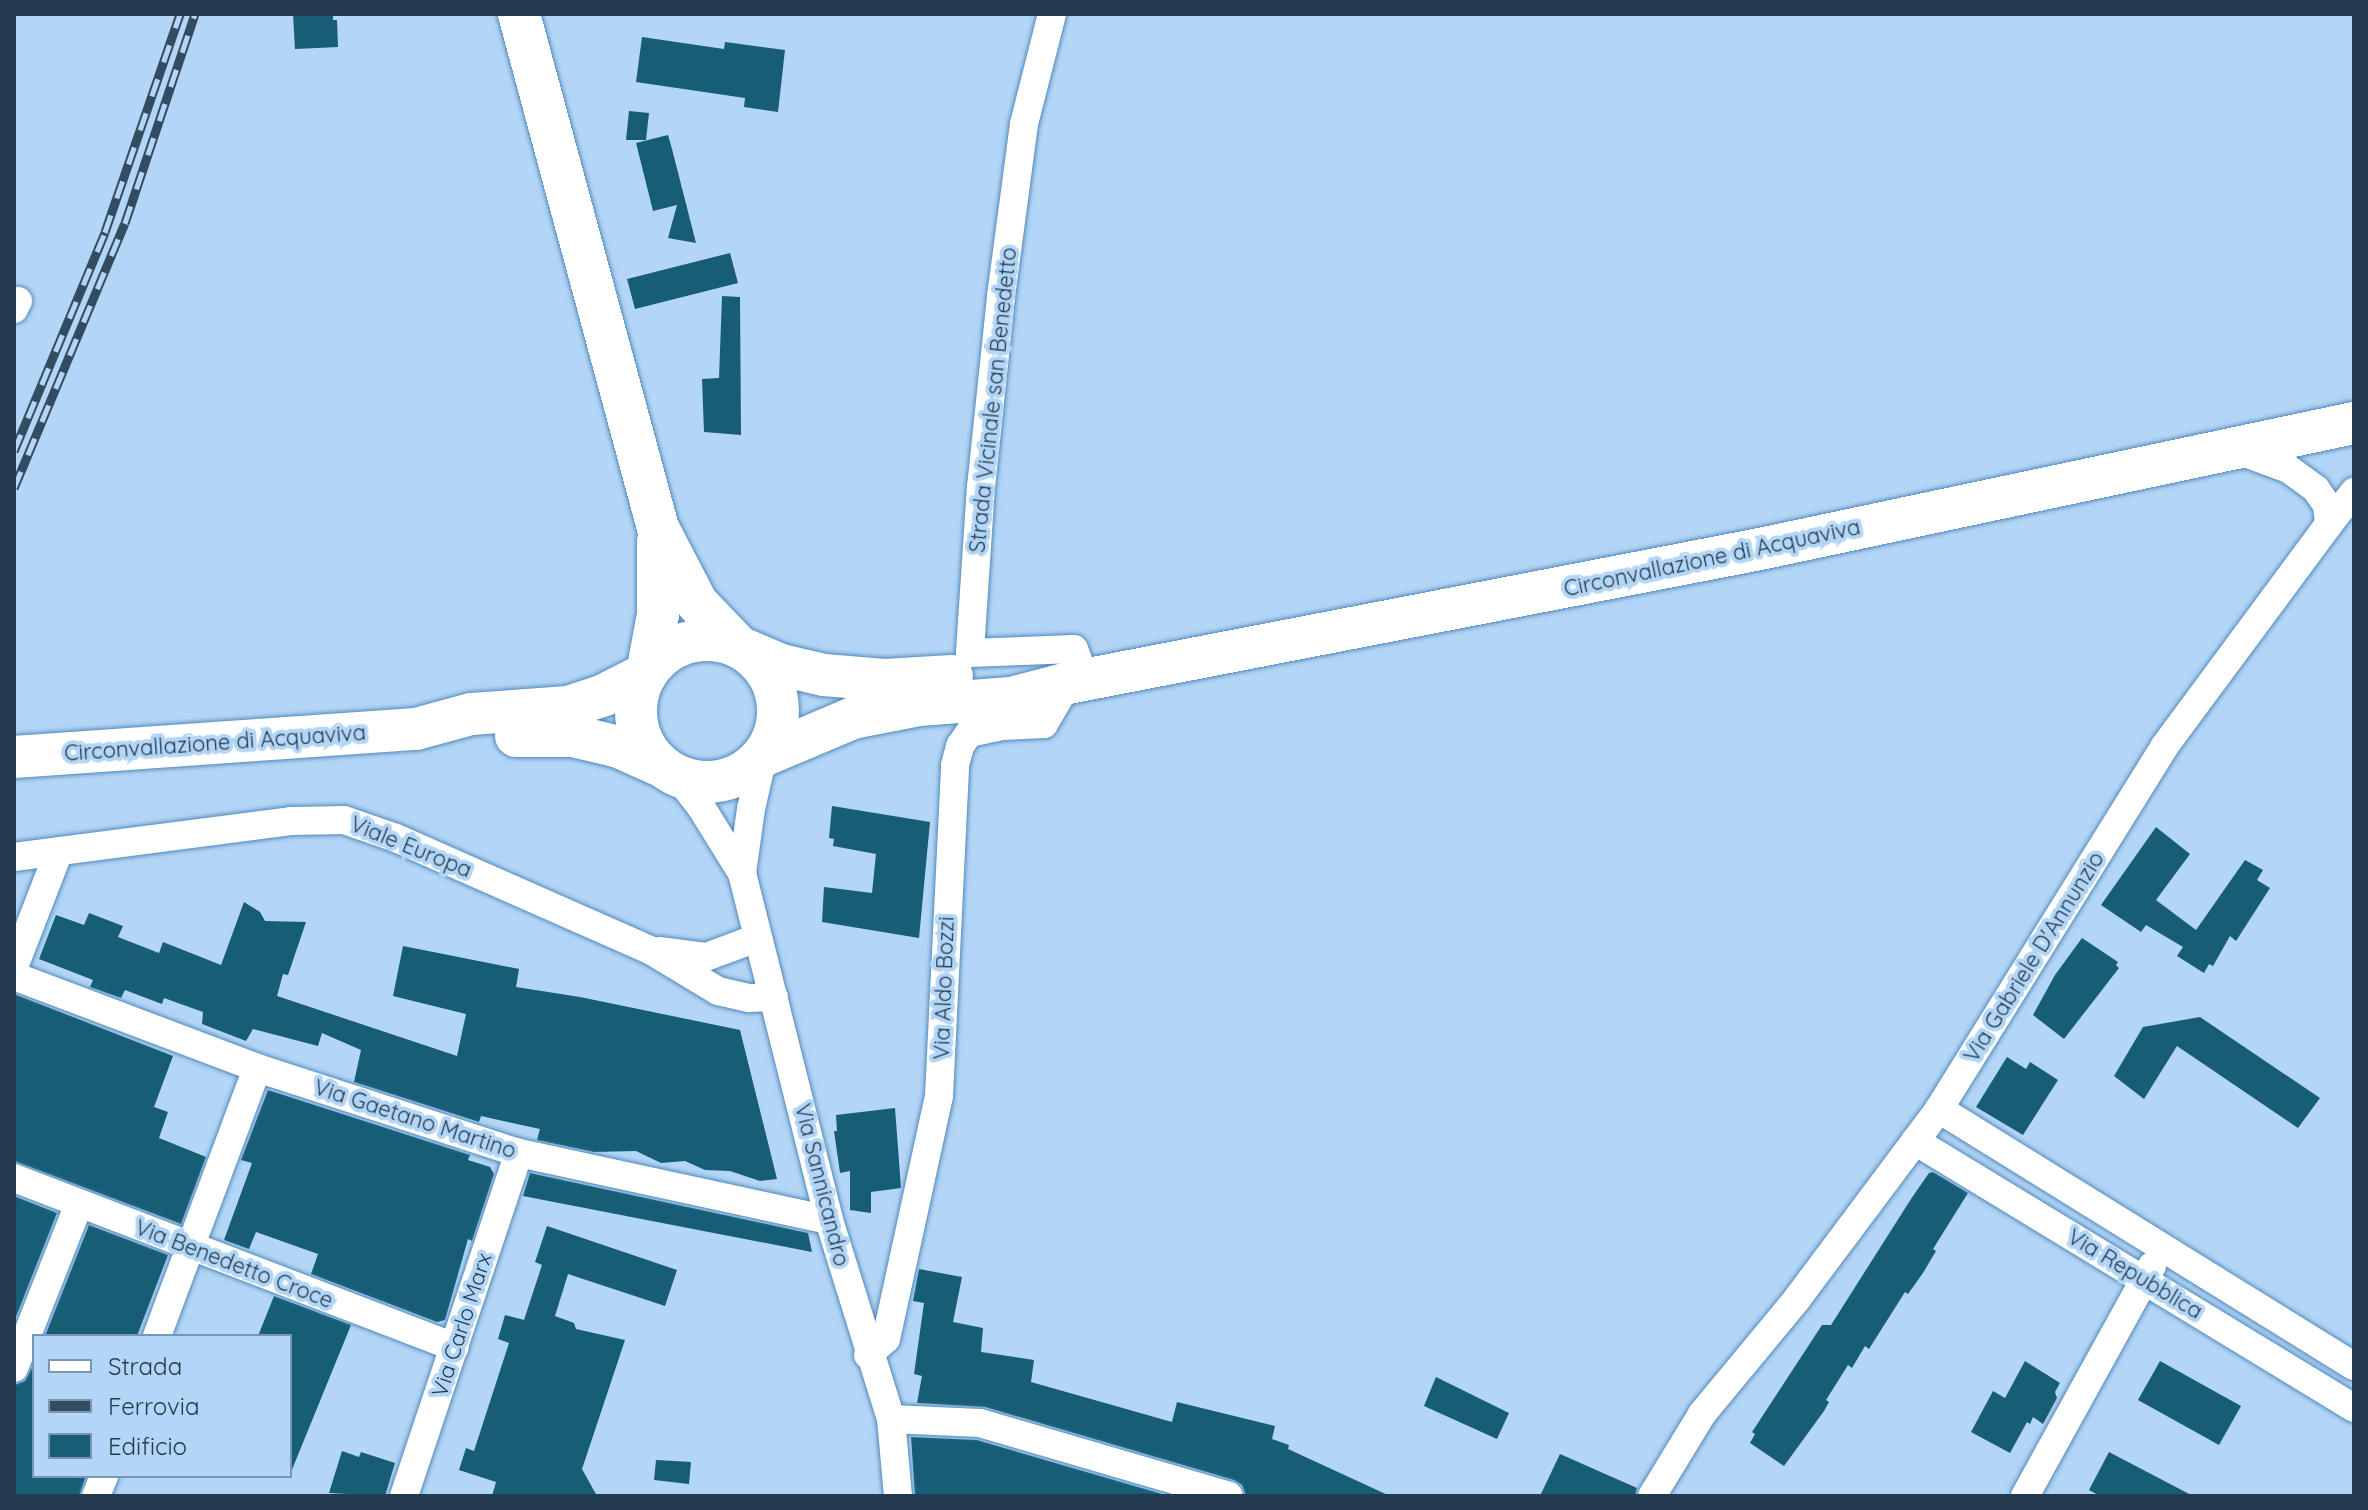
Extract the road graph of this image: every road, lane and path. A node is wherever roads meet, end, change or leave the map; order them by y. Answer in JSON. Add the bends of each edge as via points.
{"nodes":[{"id":1,"x":519,"y":14,"type":"edge"},
{"id":2,"x":1052,"y":14,"type":"edge"},
{"id":3,"x":2354,"y":423,"type":"edge"},
{"id":4,"x":2229,"y":447,"type":"junction"},
{"id":5,"x":2354,"y":492,"type":"edge"},
{"id":6,"x":2329,"y":524,"type":"junction"},
{"id":7,"x":658,"y":528,"type":"junction"},
{"id":8,"x":739,"y":647,"type":"junction"},
{"id":9,"x":647,"y":673,"type":"junction"},
{"id":10,"x":1076,"y":682,"type":"junction"},
{"id":11,"x":416,"y":729,"type":"junction"},
{"id":12,"x":763,"y":756,"type":"junction"},
{"id":13,"x":14,"y":757,"type":"edge"},
{"id":14,"x":668,"y":770,"type":"junction"},
{"id":15,"x":59,"y":851,"type":"junction"},
{"id":16,"x":14,"y":857,"type":"edge"},
{"id":17,"x":742,"y":873,"type":"junction"},
{"id":18,"x":757,"y":938,"type":"junction"},
{"id":19,"x":650,"y":950,"type":"junction"},
{"id":20,"x":14,"y":967,"type":"edge"},
{"id":21,"x":14,"y":976,"type":"edge"},
{"id":22,"x":774,"y":997,"type":"junction"},
{"id":23,"x":257,"y":1068,"type":"junction"},
{"id":24,"x":1939,"y":1109,"type":"junction"},
{"id":25,"x":1915,"y":1141,"type":"junction"},
{"id":26,"x":519,"y":1153,"type":"junction"},
{"id":27,"x":14,"y":1178,"type":"edge"},
{"id":28,"x":79,"y":1204,"type":"junction"},
{"id":29,"x":829,"y":1220,"type":"junction"},
{"id":30,"x":190,"y":1248,"type":"junction"},
{"id":31,"x":2163,"y":1248,"type":"junction"},
{"id":32,"x":2144,"y":1280,"type":"junction"},
{"id":33,"x":158,"y":1334,"type":"edge"},
{"id":34,"x":455,"y":1347,"type":"junction"},
{"id":35,"x":868,"y":1355,"type":"junction"},
{"id":36,"x":2354,"y":1366,"type":"edge"},
{"id":37,"x":14,"y":1368,"type":"edge"},
{"id":38,"x":2354,"y":1408,"type":"edge"},
{"id":39,"x":891,"y":1419,"type":"junction"},
{"id":40,"x":404,"y":1496,"type":"edge"},
{"id":41,"x":898,"y":1496,"type":"edge"},
{"id":42,"x":1229,"y":1496,"type":"edge"},
{"id":43,"x":1652,"y":1496,"type":"edge"},
{"id":44,"x":2025,"y":1496,"type":"edge"}],
"edges":[{"from":1,"to":7,"type":"main road"},
{"from":2,"to":10,"type":"street","name":"Strada Vicinale san Benedetto","via":[[1024,124],[1005,266],[981,486],[970,653],[1074,649]]},
{"from":3,"to":4,"type":"main road","name":"Circonvallazione di Acquaviva"},
{"from":4,"to":6,"type":"street","via":[[2288,469],[2316,489],[2327,505]]},
{"from":4,"to":10,"type":"main road","name":"Circonvallazione di Acquaviva","via":[[1744,553]]},
{"from":5,"to":6,"type":"street","name":"Via Gabriele D'Annunzio"},
{"from":6,"to":24,"type":"street","name":"Via Gabriele D'Annunzio","via":[[2164,747]]},
{"from":7,"to":8,"type":"main road","via":[[697,603]]},
{"from":7,"to":9,"type":"main road","via":[[658,614]]},
{"from":8,"to":9,"type":"main road","via":[[719,641],[688,643],[661,657]]},
{"from":8,"to":10,"type":"main road","via":[[824,675],[885,680],[1007,672]]},
{"from":8,"to":12,"type":"main road","via":[[769,676],[777,696],[779,717]]},
{"from":9,"to":11,"type":"main road","via":[[568,707],[471,714]]},
{"from":9,"to":14,"type":"main road","via":[[636,711],[647,750]]},
{"from":10,"to":12,"type":"main road","name":"Circonvallazione di Acquaviva","via":[[1011,698],[919,705],[853,718]]},
{"from":10,"to":35,"type":"street","name":"Via Aldo Bozzi","via":[[1044,724],[969,733],[960,746],[939,1096],[886,1339]]},
{"from":11,"to":13,"type":"main road","name":"Circonvallazione di Acquaviva"},
{"from":11,"to":14,"type":"main road","via":[[468,739],[573,736],[619,747]]},
{"from":12,"to":14,"type":"main road","via":[[745,772],[723,781],[699,782]]},
{"from":12,"to":17,"type":"street"},
{"from":14,"to":17,"type":"street","via":[[701,807]]},
{"from":15,"to":16,"type":"street","name":"Viale Europa"},
{"from":15,"to":19,"type":"street","name":"Viale Europa","via":[[291,821],[344,820]]},
{"from":15,"to":20,"type":"street"},
{"from":17,"to":18,"type":"street","name":"Via Sannicandro"},
{"from":18,"to":19,"type":"street","name":"Viale Europa","via":[[706,957]]},
{"from":18,"to":22,"type":"street","name":"Via Sannicandro"},
{"from":19,"to":22,"type":"street","name":"Viale Europa","via":[[718,991]]},
{"from":21,"to":23,"type":"street","name":"Via Gaetano Martino"},
{"from":22,"to":29,"type":"street","name":"Via Sannicandro"},
{"from":23,"to":26,"type":"street","name":"Via Gaetano Martino"},
{"from":23,"to":30,"type":"street"},
{"from":24,"to":25,"type":"street","name":"Via Gabriele D'Annunzio"},
{"from":24,"to":31,"type":"street","name":"Via Repubblica"},
{"from":25,"to":32,"type":"street","name":"Via Repubblica"},
{"from":25,"to":43,"type":"street","name":"Via Gabriele D'Annunzio","via":[[1797,1299],[1702,1414]]},
{"from":26,"to":29,"type":"street","name":"Via Gaetano Martino"},
{"from":26,"to":34,"type":"street","name":"Via Carlo Marx"},
{"from":27,"to":28,"type":"street","name":"Via Benedetto Croce"},
{"from":28,"to":30,"type":"street","name":"Via Benedetto Croce"},
{"from":28,"to":37,"type":"street"},
{"from":29,"to":35,"type":"street","name":"Via Sannicandro"},
{"from":30,"to":33,"type":"street"},
{"from":30,"to":34,"type":"street","name":"Via Benedetto Croce"},
{"from":31,"to":32,"type":"street"},
{"from":31,"to":36,"type":"street","name":"Via Repubblica"},
{"from":32,"to":38,"type":"street","name":"Via Repubblica"},
{"from":32,"to":44,"type":"street"},
{"from":34,"to":40,"type":"street","name":"Via Carlo Marx"},
{"from":35,"to":39,"type":"street","name":"Via Sannicandro"},
{"from":39,"to":41,"type":"street","name":"Via Sannicandro"},
{"from":39,"to":42,"type":"street","via":[[980,1423]]}]}
